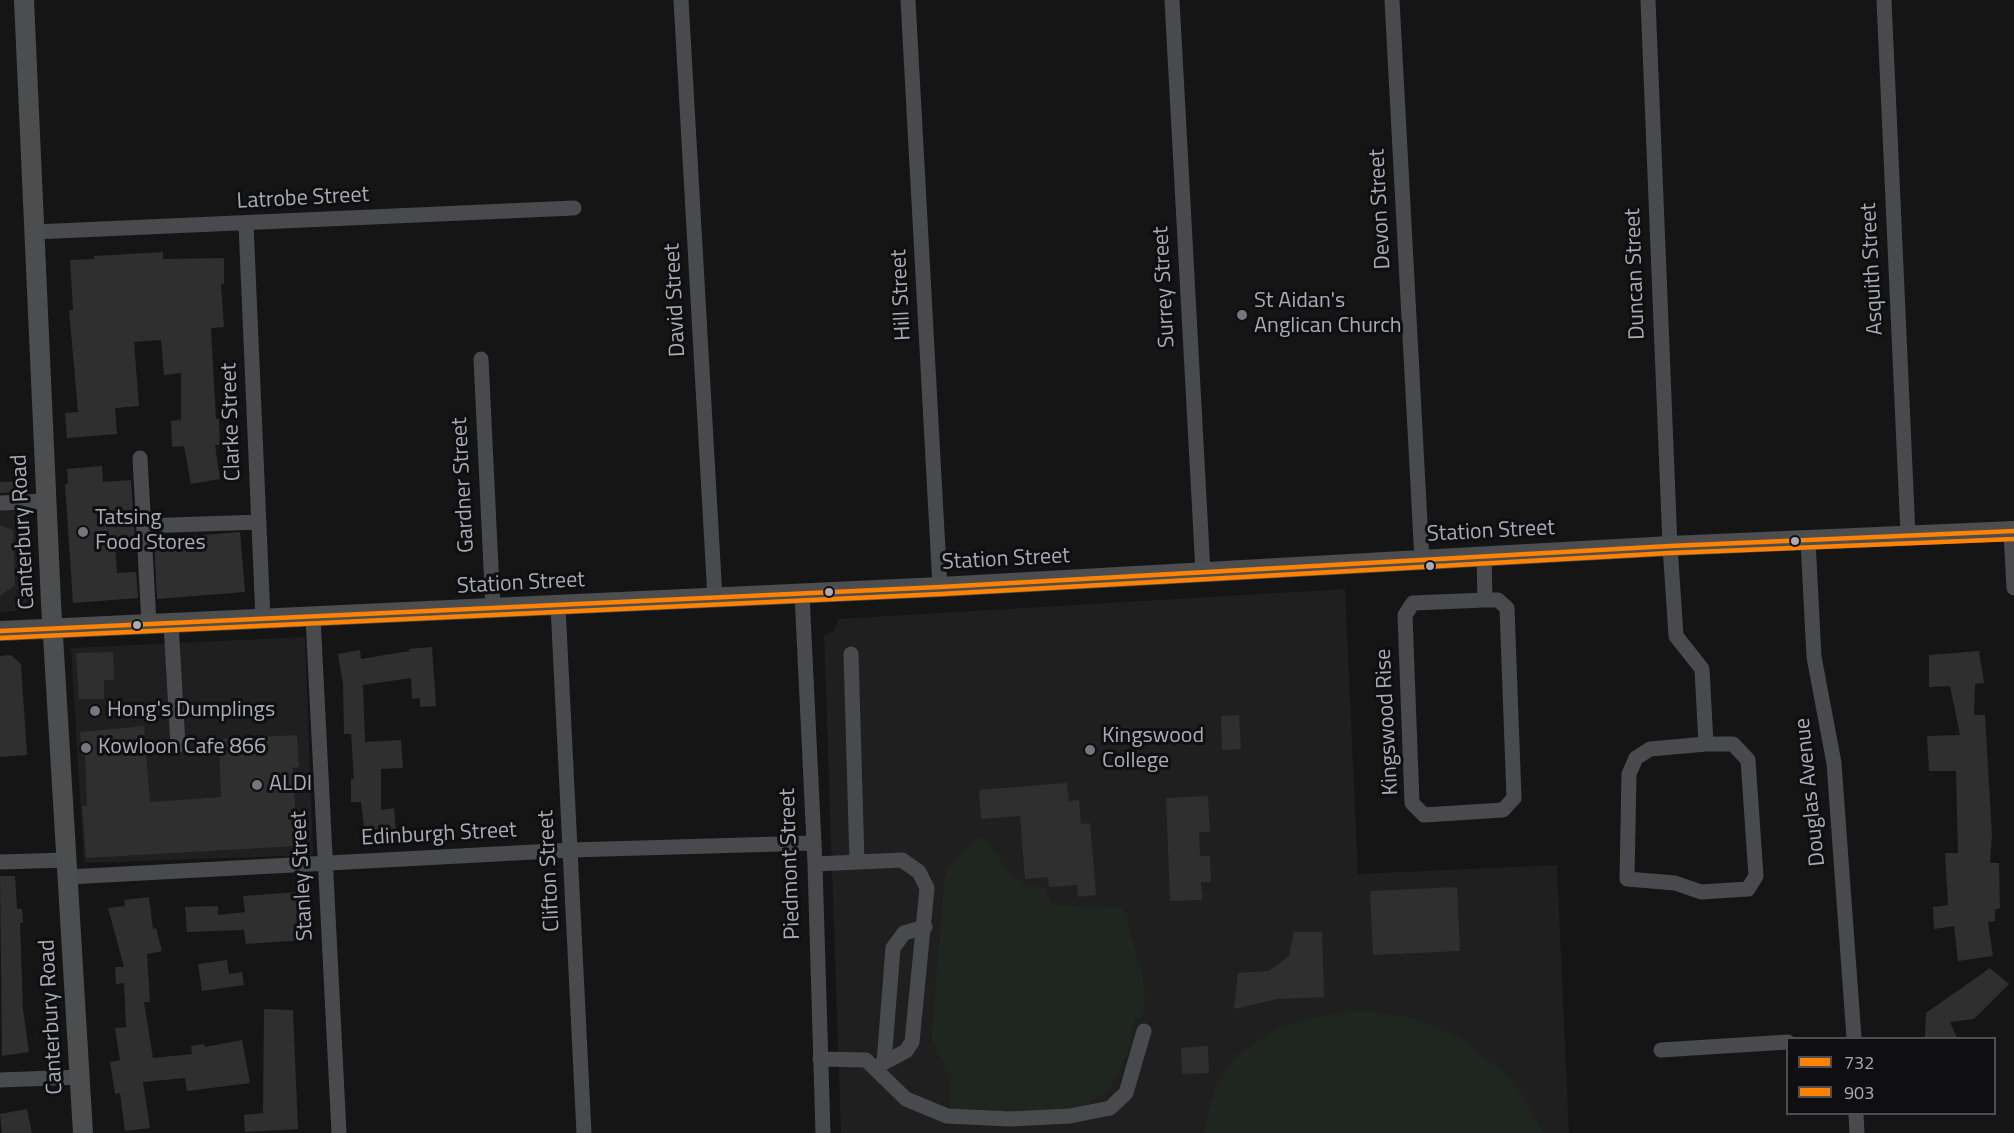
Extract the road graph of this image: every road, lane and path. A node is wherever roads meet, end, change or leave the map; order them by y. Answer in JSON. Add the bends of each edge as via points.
{"nodes":[{"id":1,"x":24,"y":0,"type":"edge"},
{"id":2,"x":681,"y":0,"type":"edge"},
{"id":3,"x":908,"y":0,"type":"edge"},
{"id":4,"x":1172,"y":0,"type":"edge"},
{"id":5,"x":1392,"y":0,"type":"edge"},
{"id":6,"x":1648,"y":0,"type":"edge"},
{"id":7,"x":1884,"y":0,"type":"edge"},
{"id":8,"x":574,"y":208,"type":"dead end"},
{"id":9,"x":246,"y":224,"type":"junction"},
{"id":10,"x":34,"y":232,"type":"junction"},
{"id":11,"x":481,"y":359,"type":"dead end"},
{"id":12,"x":140,"y":458,"type":"dead end"},
{"id":13,"x":46,"y":501,"type":"junction"},
{"id":14,"x":0,"y":503,"type":"edge"},
{"id":15,"x":259,"y":522,"type":"junction"},
{"id":16,"x":144,"y":526,"type":"junction"},
{"id":17,"x":2013,"y":532,"type":"edge"},
{"id":18,"x":1908,"y":536,"type":"junction"},
{"id":19,"x":1808,"y":541,"type":"junction"},
{"id":20,"x":1670,"y":546,"type":"junction"},
{"id":21,"x":1484,"y":556,"type":"junction"},
{"id":22,"x":1422,"y":560,"type":"junction"},
{"id":23,"x":1203,"y":572,"type":"junction"},
{"id":24,"x":940,"y":587,"type":"junction"},
{"id":25,"x":2014,"y":588,"type":"edge"},
{"id":26,"x":802,"y":594,"type":"junction"},
{"id":27,"x":715,"y":598,"type":"junction"},
{"id":28,"x":1485,"y":600,"type":"junction"},
{"id":29,"x":558,"y":606,"type":"junction"},
{"id":30,"x":493,"y":609,"type":"junction"},
{"id":31,"x":313,"y":617,"type":"junction"},
{"id":32,"x":263,"y":619,"type":"junction"},
{"id":33,"x":171,"y":623,"type":"junction"},
{"id":34,"x":149,"y":624,"type":"junction"},
{"id":35,"x":52,"y":628,"type":"junction"},
{"id":36,"x":0,"y":631,"type":"edge"},
{"id":37,"x":851,"y":654,"type":"dead end"},
{"id":38,"x":1706,"y":744,"type":"junction"},
{"id":39,"x":178,"y":745,"type":"dead end"},
{"id":40,"x":814,"y":843,"type":"junction"},
{"id":41,"x":572,"y":850,"type":"junction"},
{"id":42,"x":0,"y":862,"type":"edge"},
{"id":43,"x":857,"y":862,"type":"junction"},
{"id":44,"x":815,"y":864,"type":"junction"},
{"id":45,"x":324,"y":865,"type":"junction"},
{"id":46,"x":67,"y":869,"type":"junction"},
{"id":47,"x":925,"y":927,"type":"junction"},
{"id":48,"x":1144,"y":1031,"type":"dead end"},
{"id":49,"x":1854,"y":1037,"type":"edge"},
{"id":50,"x":1786,"y":1042,"type":"edge"},
{"id":51,"x":1661,"y":1050,"type":"dead end"},
{"id":52,"x":820,"y":1059,"type":"junction"},
{"id":53,"x":880,"y":1065,"type":"junction"},
{"id":54,"x":80,"y":1077,"type":"junction"},
{"id":55,"x":0,"y":1080,"type":"edge"},
{"id":56,"x":1857,"y":1115,"type":"edge"},
{"id":57,"x":83,"y":1133,"type":"edge"},
{"id":58,"x":339,"y":1133,"type":"edge"},
{"id":59,"x":584,"y":1133,"type":"edge"},
{"id":60,"x":823,"y":1133,"type":"edge"},
{"id":61,"x":1857,"y":1133,"type":"edge"}],
"edges":[{"from":1,"to":10,"type":"main road","name":"Canterbury Road"},
{"from":2,"to":27,"type":"street","name":"David Street"},
{"from":3,"to":24,"type":"street","name":"Hill Street"},
{"from":4,"to":23,"type":"street","name":"Surrey Street"},
{"from":5,"to":22,"type":"street","name":"Devon Street"},
{"from":6,"to":20,"type":"street","name":"Duncan Street"},
{"from":7,"to":18,"type":"street","name":"Asquith Street"},
{"from":8,"to":9,"type":"street","name":"Latrobe Street"},
{"from":9,"to":10,"type":"street","name":"Latrobe Street"},
{"from":9,"to":15,"type":"street","name":"Clarke Street"},
{"from":10,"to":13,"type":"main road","name":"Canterbury Road"},
{"from":11,"to":30,"type":"street","name":"Gardner Street"},
{"from":12,"to":16,"type":"street"},
{"from":13,"to":14,"type":"street"},
{"from":13,"to":35,"type":"main road","name":"Canterbury Road"},
{"from":15,"to":16,"type":"street"},
{"from":15,"to":32,"type":"street","name":"Clarke Street"},
{"from":16,"to":34,"type":"street"},
{"from":17,"to":18,"type":"main road","name":"Station Street"},
{"from":17,"to":25,"type":"street"},
{"from":18,"to":19,"type":"main road","name":"Station Street"},
{"from":19,"to":20,"type":"main road","name":"Station Street"},
{"from":19,"to":49,"type":"street","name":"Douglas Avenue","via":[[1814,657],[1834,763]]},
{"from":20,"to":21,"type":"main road","name":"Station Street"},
{"from":20,"to":38,"type":"street","name":"Duncan Street","via":[[1676,636],[1702,669]]},
{"from":21,"to":22,"type":"main road","name":"Station Street"},
{"from":21,"to":28,"type":"street"},
{"from":22,"to":23,"type":"main road","name":"Station Street"},
{"from":23,"to":24,"type":"main road","name":"Station Street"},
{"from":24,"to":26,"type":"main road","name":"Station Street"},
{"from":26,"to":27,"type":"main road","name":"Station Street"},
{"from":26,"to":40,"type":"street","name":"Piedmont Street"},
{"from":27,"to":29,"type":"main road","name":"Station Street"},
{"from":28,"to":28,"type":"street","name":"Kingswood Rise","via":[[1498,600],[1507,608],[1514,798],[1503,810],[1424,815],[1412,803],[1405,615],[1413,603]]},
{"from":29,"to":30,"type":"main road","name":"Station Street"},
{"from":29,"to":41,"type":"street","name":"Clifton Street"},
{"from":30,"to":31,"type":"main road","name":"Station Street"},
{"from":31,"to":32,"type":"main road","name":"Station Street"},
{"from":31,"to":45,"type":"street","name":"Stanley Street"},
{"from":32,"to":33,"type":"main road","name":"Station Street"},
{"from":33,"to":34,"type":"main road","name":"Station Street"},
{"from":33,"to":39,"type":"street"},
{"from":34,"to":35,"type":"main road","name":"Station Street"},
{"from":35,"to":36,"type":"main road","name":"Station Street"},
{"from":35,"to":46,"type":"main road","name":"Canterbury Road"},
{"from":37,"to":43,"type":"street"},
{"from":38,"to":38,"type":"street","via":[[1733,744],[1748,760],[1756,876],[1748,889],[1701,892],[1675,883],[1627,879],[1629,774],[1636,758],[1650,748]]},
{"from":40,"to":41,"type":"street","name":"Edinburgh Street"},
{"from":40,"to":44,"type":"street","name":"Piedmont Street"},
{"from":41,"to":45,"type":"street","name":"Edinburgh Street"},
{"from":41,"to":59,"type":"street","name":"Clifton Street"},
{"from":42,"to":46,"type":"street","name":"Edinburgh Street"},
{"from":43,"to":44,"type":"street"},
{"from":43,"to":47,"type":"street","via":[[902,860],[919,872],[927,888]]},
{"from":44,"to":52,"type":"street","name":"Piedmont Street"},
{"from":45,"to":46,"type":"street","name":"Edinburgh Street"},
{"from":45,"to":58,"type":"street","name":"Stanley Street"},
{"from":46,"to":54,"type":"main road","name":"Canterbury Road"},
{"from":47,"to":53,"type":"street","via":[[912,1042],[906,1051]]},
{"from":47,"to":53,"type":"street","via":[[904,933],[893,948]]},
{"from":48,"to":53,"type":"street","via":[[1126,1093],[1110,1108],[1070,1116],[947,1116],[906,1099]]},
{"from":50,"to":51,"type":"street"},
{"from":52,"to":53,"type":"street","via":[[861,1059]]},
{"from":52,"to":60,"type":"street","name":"Piedmont Street"},
{"from":54,"to":55,"type":"street"},
{"from":54,"to":57,"type":"main road","name":"Canterbury Road"},
{"from":56,"to":61,"type":"street"}]}
